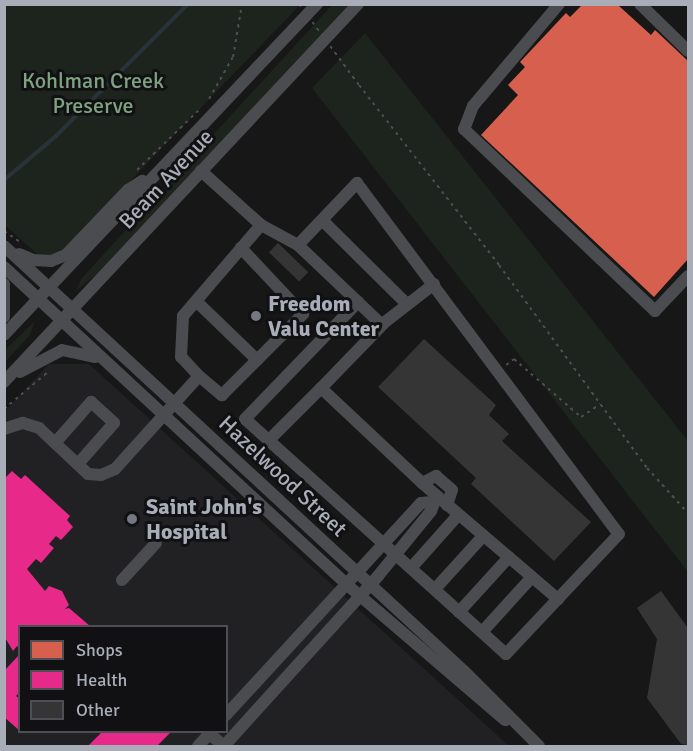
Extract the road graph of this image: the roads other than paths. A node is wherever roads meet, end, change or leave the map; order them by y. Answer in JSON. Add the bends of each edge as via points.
{"nodes":[{"id":1,"x":317,"y":4,"type":"edge"},
{"id":2,"x":358,"y":4,"type":"edge"},
{"id":3,"x":560,"y":4,"type":"edge"},
{"id":4,"x":640,"y":4,"type":"edge"},
{"id":5,"x":688,"y":51,"type":"edge"},
{"id":6,"x":160,"y":170,"type":"junction"},
{"id":7,"x":201,"y":171,"type":"junction"},
{"id":8,"x":322,"y":220,"type":"junction"},
{"id":9,"x":261,"y":225,"type":"junction"},
{"id":10,"x":298,"y":245,"type":"junction"},
{"id":11,"x":4,"y":246,"type":"edge"},
{"id":12,"x":241,"y":248,"type":"junction"},
{"id":13,"x":4,"y":267,"type":"edge"},
{"id":14,"x":688,"y":276,"type":"edge"},
{"id":15,"x":4,"y":284,"type":"edge"},
{"id":16,"x":434,"y":284,"type":"junction"},
{"id":17,"x":50,"y":286,"type":"junction"},
{"id":18,"x":39,"y":298,"type":"junction"},
{"id":19,"x":196,"y":301,"type":"junction"},
{"id":20,"x":358,"y":302,"type":"junction"},
{"id":21,"x":408,"y":304,"type":"junction"},
{"id":22,"x":74,"y":308,"type":"junction"},
{"id":23,"x":4,"y":317,"type":"edge"},
{"id":24,"x":61,"y":321,"type":"junction"},
{"id":25,"x":382,"y":325,"type":"junction"},
{"id":26,"x":4,"y":335,"type":"edge"},
{"id":27,"x":100,"y":359,"type":"junction"},
{"id":28,"x":257,"y":360,"type":"junction"},
{"id":29,"x":199,"y":376,"type":"junction"},
{"id":30,"x":4,"y":383,"type":"edge"},
{"id":31,"x":321,"y":388,"type":"junction"},
{"id":32,"x":174,"y":404,"type":"junction"},
{"id":33,"x":163,"y":417,"type":"junction"},
{"id":34,"x":4,"y":429,"type":"edge"},
{"id":35,"x":269,"y":440,"type":"junction"},
{"id":36,"x":55,"y":443,"type":"junction"},
{"id":37,"x":78,"y":464,"type":"junction"},
{"id":38,"x":422,"y":483,"type":"junction"},
{"id":39,"x":435,"y":499,"type":"junction"},
{"id":40,"x":447,"y":505,"type":"junction"},
{"id":41,"x":458,"y":515,"type":"junction"},
{"id":42,"x":483,"y":536,"type":"junction"},
{"id":43,"x":156,"y":543,"type":"dead end"},
{"id":44,"x":383,"y":543,"type":"junction"},
{"id":45,"x":396,"y":554,"type":"junction"},
{"id":46,"x":509,"y":557,"type":"junction"},
{"id":47,"x":411,"y":568,"type":"junction"},
{"id":48,"x":356,"y":571,"type":"junction"},
{"id":49,"x":532,"y":577,"type":"junction"},
{"id":50,"x":122,"y":580,"type":"dead end"},
{"id":51,"x":345,"y":583,"type":"junction"},
{"id":52,"x":370,"y":584,"type":"junction"},
{"id":53,"x":435,"y":589,"type":"junction"},
{"id":54,"x":360,"y":596,"type":"junction"},
{"id":55,"x":558,"y":598,"type":"junction"},
{"id":56,"x":459,"y":612,"type":"junction"},
{"id":57,"x":482,"y":632,"type":"junction"},
{"id":58,"x":228,"y":713,"type":"edge"},
{"id":59,"x":208,"y":733,"type":"edge"},
{"id":60,"x":210,"y":733,"type":"edge"},
{"id":61,"x":535,"y":742,"type":"edge"},
{"id":62,"x":224,"y":746,"type":"edge"},
{"id":63,"x":198,"y":747,"type":"edge"}],
"edges":[{"from":1,"to":6,"type":"street","name":"Beam Avenue"},
{"from":2,"to":7,"type":"street","name":"Beam Avenue"},
{"from":3,"to":14,"type":"street","via":[[480,96],[464,129],[655,310]]},
{"from":4,"to":5,"type":"street"},
{"from":6,"to":11,"type":"street","via":[[128,190],[66,255],[51,261],[33,260]]},
{"from":6,"to":17,"type":"street","name":"Beam Avenue"},
{"from":7,"to":9,"type":"street"},
{"from":7,"to":22,"type":"street","name":"Beam Avenue"},
{"from":8,"to":10,"type":"street"},
{"from":8,"to":16,"type":"street","via":[[357,183]]},
{"from":8,"to":21,"type":"street"},
{"from":9,"to":10,"type":"street"},
{"from":9,"to":12,"type":"street"},
{"from":10,"to":20,"type":"street"},
{"from":11,"to":17,"type":"street","name":"Hazelwood Street"},
{"from":12,"to":19,"type":"street"},
{"from":12,"to":28,"type":"street","via":[[303,314]]},
{"from":13,"to":18,"type":"street","name":"Hazelwood Street"},
{"from":15,"to":23,"type":"street"},
{"from":16,"to":21,"type":"street"},
{"from":16,"to":55,"type":"street","via":[[619,534]]},
{"from":17,"to":18,"type":"street","name":"Beam Avenue"},
{"from":17,"to":22,"type":"street","name":"Hazelwood Street"},
{"from":18,"to":24,"type":"street","name":"Hazelwood Street"},
{"from":18,"to":26,"type":"street","name":"Beam Avenue"},
{"from":19,"to":28,"type":"street"},
{"from":19,"to":29,"type":"street","via":[[183,316],[181,357]]},
{"from":20,"to":25,"type":"street"},
{"from":20,"to":35,"type":"street","via":[[245,419]]},
{"from":21,"to":25,"type":"street"},
{"from":22,"to":24,"type":"street","name":"Beam Avenue"},
{"from":22,"to":32,"type":"street","name":"Hazelwood Street"},
{"from":24,"to":27,"type":"street","name":"Hazelwood Street"},
{"from":24,"to":30,"type":"street","name":"Beam Avenue"},
{"from":25,"to":31,"type":"street"},
{"from":27,"to":30,"type":"street","via":[[76,351],[53,352]]},
{"from":27,"to":33,"type":"street","name":"Hazelwood Street"},
{"from":28,"to":29,"type":"street","via":[[222,395]]},
{"from":29,"to":32,"type":"street"},
{"from":31,"to":35,"type":"street"},
{"from":31,"to":38,"type":"street"},
{"from":32,"to":33,"type":"street"},
{"from":32,"to":48,"type":"street","name":"Hazelwood Street"},
{"from":33,"to":37,"type":"street","via":[[115,469],[101,475],[88,474]]},
{"from":33,"to":51,"type":"street","name":"Hazelwood Street"},
{"from":34,"to":36,"type":"street","via":[[23,423],[39,428]]},
{"from":35,"to":44,"type":"street"},
{"from":36,"to":37,"type":"street"},
{"from":36,"to":37,"type":"street","via":[[91,402],[114,423]]},
{"from":38,"to":39,"type":"street"},
{"from":38,"to":40,"type":"street","via":[[436,476],[452,490]]},
{"from":39,"to":40,"type":"street"},
{"from":39,"to":44,"type":"street","via":[[421,503]]},
{"from":39,"to":45,"type":"street","via":[[431,512]]},
{"from":40,"to":41,"type":"street"},
{"from":41,"to":42,"type":"street"},
{"from":41,"to":47,"type":"street"},
{"from":42,"to":46,"type":"street"},
{"from":42,"to":53,"type":"street"},
{"from":43,"to":50,"type":"street"},
{"from":44,"to":45,"type":"street"},
{"from":44,"to":48,"type":"street"},
{"from":45,"to":47,"type":"street"},
{"from":45,"to":52,"type":"street"},
{"from":46,"to":49,"type":"street"},
{"from":46,"to":56,"type":"street"},
{"from":47,"to":53,"type":"street"},
{"from":48,"to":51,"type":"street"},
{"from":48,"to":52,"type":"street","name":"Hazelwood Street"},
{"from":49,"to":55,"type":"street"},
{"from":49,"to":57,"type":"street"},
{"from":51,"to":54,"type":"street","name":"Hazelwood Street"},
{"from":51,"to":58,"type":"street"},
{"from":52,"to":54,"type":"street"},
{"from":52,"to":61,"type":"street","name":"Hazelwood Street"},
{"from":53,"to":56,"type":"street"},
{"from":54,"to":61,"type":"street","name":"Hazelwood Street"},
{"from":54,"to":62,"type":"street"},
{"from":55,"to":57,"type":"street","via":[[506,654]]},
{"from":56,"to":57,"type":"street"},
{"from":59,"to":63,"type":"street"},
{"from":60,"to":62,"type":"street"}]}
